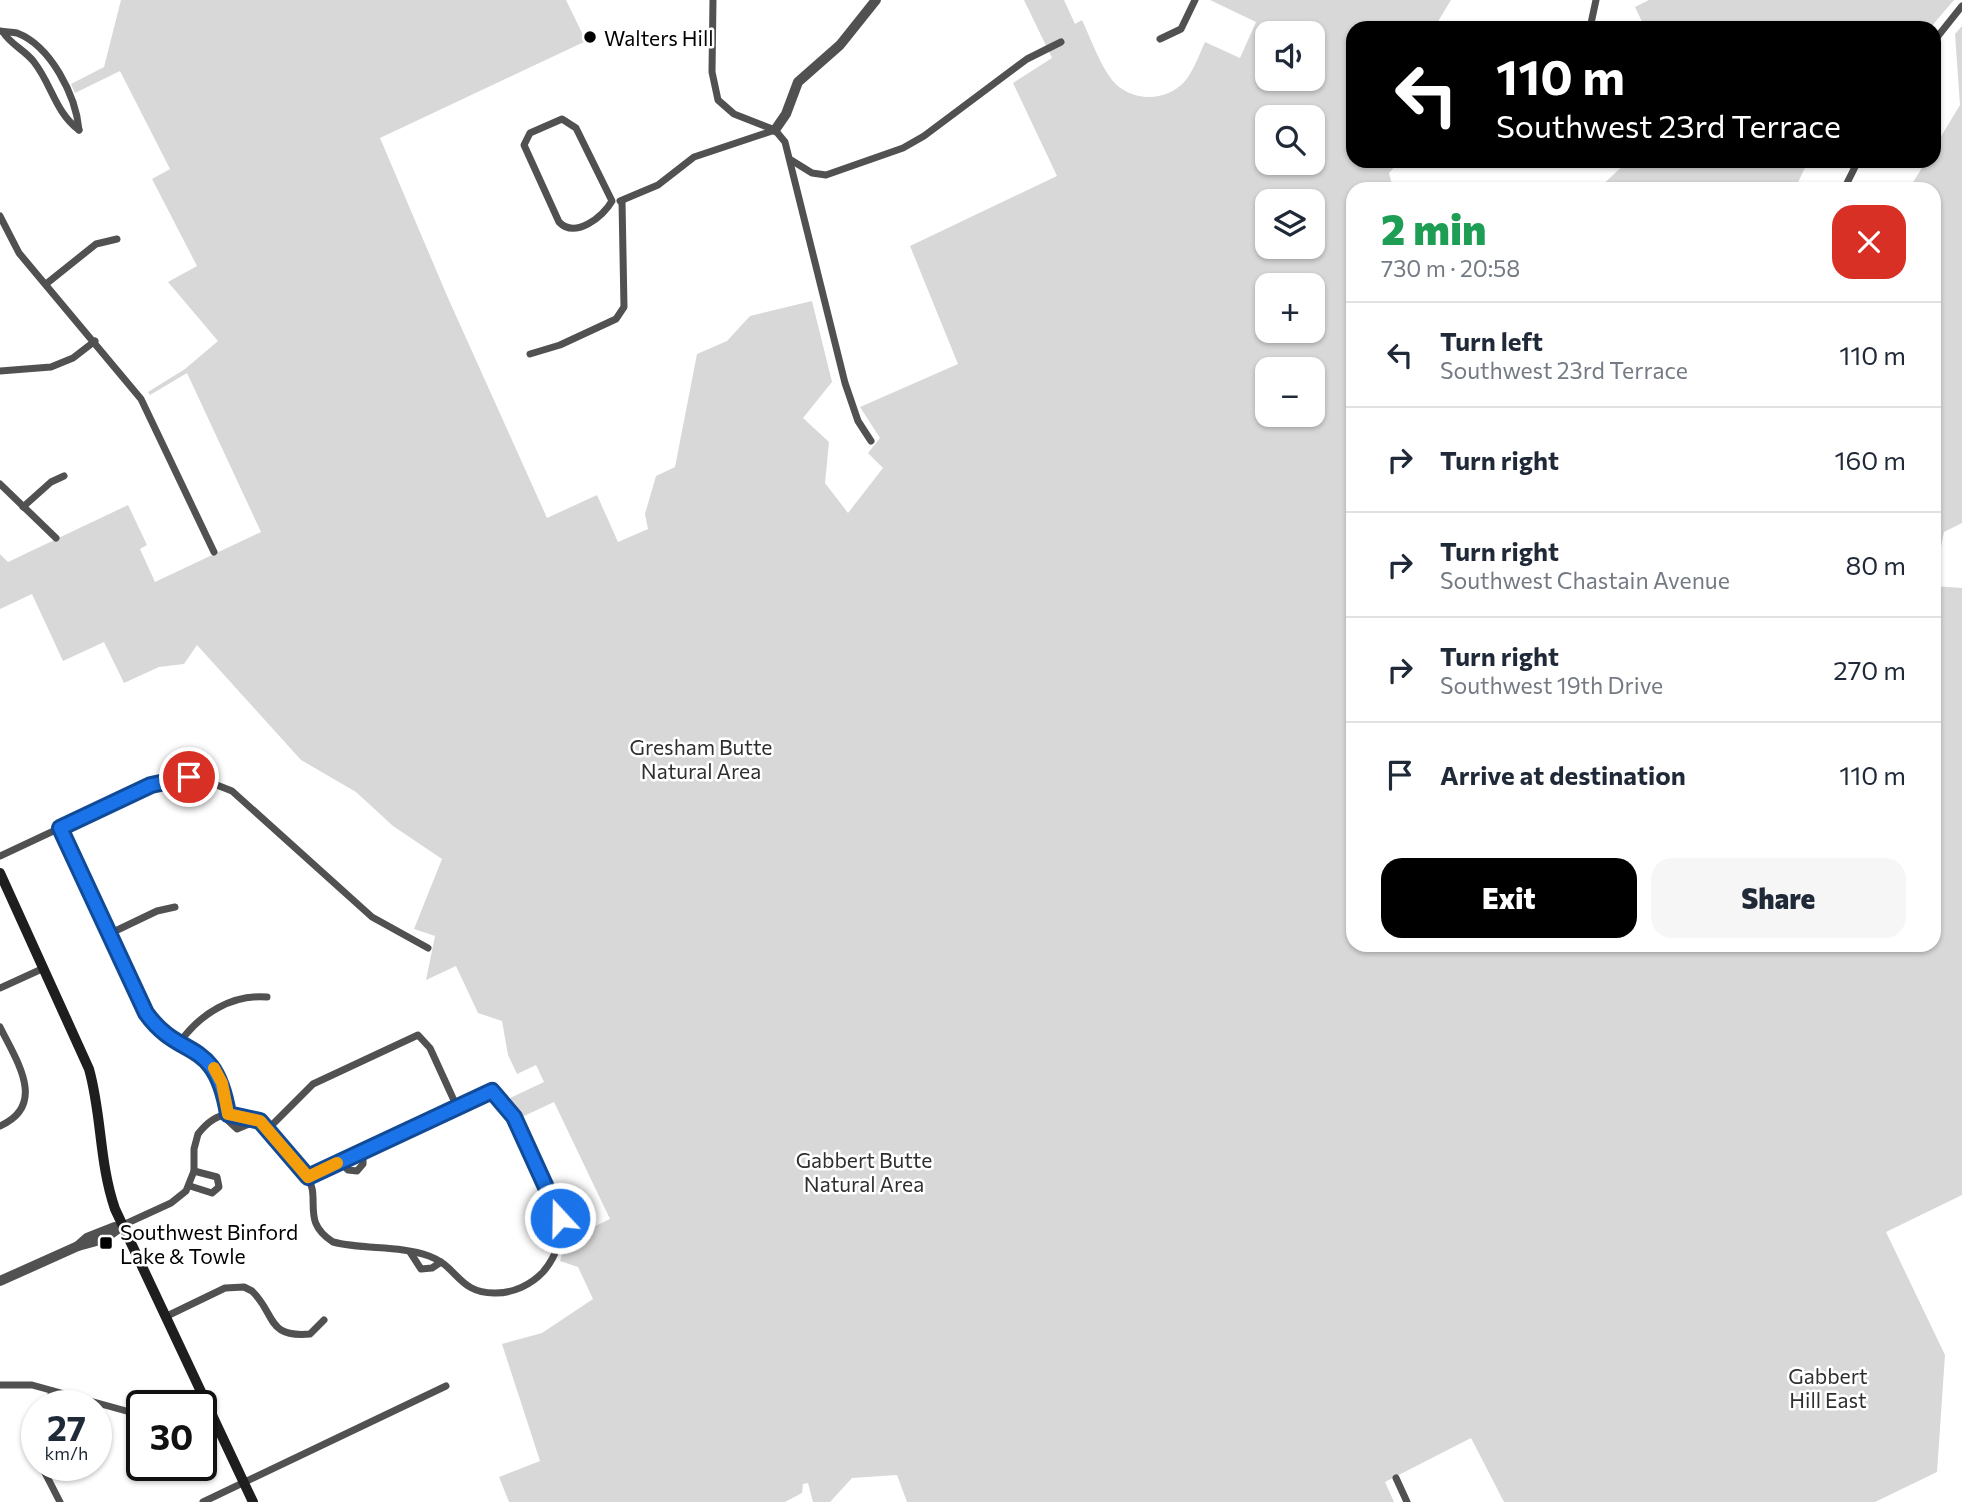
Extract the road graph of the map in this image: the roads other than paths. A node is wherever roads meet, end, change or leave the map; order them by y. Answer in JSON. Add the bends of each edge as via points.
{"nodes":[{"id":1,"x":713,"y":0,"type":"edge"},
{"id":2,"x":876,"y":0,"type":"edge"},
{"id":3,"x":1195,"y":0,"type":"edge"},
{"id":4,"x":1596,"y":0,"type":"edge"},
{"id":5,"x":1962,"y":6,"type":"edge"},
{"id":6,"x":1592,"y":21,"type":"edge"},
{"id":7,"x":1,"y":32,"type":"edge"},
{"id":8,"x":1941,"y":32,"type":"edge"},
{"id":9,"x":1160,"y":39,"type":"dead end"},
{"id":10,"x":1062,"y":42,"type":"dead end"},
{"id":11,"x":775,"y":130,"type":"junction"},
{"id":12,"x":791,"y":160,"type":"junction"},
{"id":13,"x":612,"y":201,"type":"junction"},
{"id":14,"x":622,"y":201,"type":"junction"},
{"id":15,"x":0,"y":218,"type":"edge"},
{"id":16,"x":117,"y":239,"type":"dead end"},
{"id":17,"x":46,"y":284,"type":"junction"},
{"id":18,"x":95,"y":341,"type":"junction"},
{"id":19,"x":530,"y":354,"type":"dead end"},
{"id":20,"x":0,"y":371,"type":"edge"},
{"id":21,"x":871,"y":441,"type":"dead end"},
{"id":22,"x":64,"y":476,"type":"dead end"},
{"id":23,"x":0,"y":484,"type":"edge"},
{"id":24,"x":23,"y":507,"type":"junction"},
{"id":25,"x":56,"y":538,"type":"dead end"},
{"id":26,"x":214,"y":552,"type":"dead end"},
{"id":27,"x":60,"y":828,"type":"junction"},
{"id":28,"x":0,"y":856,"type":"edge"},
{"id":29,"x":0,"y":873,"type":"edge"},
{"id":30,"x":175,"y":907,"type":"dead end"},
{"id":31,"x":109,"y":934,"type":"junction"},
{"id":32,"x":428,"y":948,"type":"dead end"},
{"id":33,"x":44,"y":968,"type":"junction"},
{"id":34,"x":0,"y":988,"type":"edge"},
{"id":35,"x":267,"y":997,"type":"dead end"},
{"id":36,"x":0,"y":1027,"type":"edge"},
{"id":37,"x":180,"y":1042,"type":"junction"},
{"id":38,"x":457,"y":1107,"type":"junction"},
{"id":39,"x":225,"y":1115,"type":"junction"},
{"id":40,"x":253,"y":1117,"type":"junction"},
{"id":41,"x":0,"y":1126,"type":"edge"},
{"id":42,"x":269,"y":1128,"type":"junction"},
{"id":43,"x":363,"y":1151,"type":"junction"},
{"id":44,"x":340,"y":1162,"type":"junction"},
{"id":45,"x":194,"y":1171,"type":"junction"},
{"id":46,"x":308,"y":1177,"type":"junction"},
{"id":47,"x":190,"y":1186,"type":"junction"},
{"id":48,"x":122,"y":1225,"type":"junction"},
{"id":49,"x":410,"y":1252,"type":"junction"},
{"id":50,"x":441,"y":1262,"type":"junction"},
{"id":51,"x":0,"y":1282,"type":"edge"},
{"id":52,"x":167,"y":1316,"type":"junction"},
{"id":53,"x":324,"y":1320,"type":"dead end"},
{"id":54,"x":0,"y":1385,"type":"edge"},
{"id":55,"x":446,"y":1386,"type":"dead end"},
{"id":56,"x":48,"y":1390,"type":"edge"},
{"id":57,"x":201,"y":1390,"type":"edge"},
{"id":58,"x":217,"y":1425,"type":"edge"},
{"id":59,"x":1396,"y":1478,"type":"dead end"},
{"id":60,"x":49,"y":1481,"type":"edge"},
{"id":61,"x":244,"y":1483,"type":"junction"},
{"id":62,"x":60,"y":1502,"type":"edge"},
{"id":63,"x":204,"y":1502,"type":"edge"},
{"id":64,"x":253,"y":1502,"type":"edge"},
{"id":65,"x":1407,"y":1502,"type":"edge"}],
"edges":[{"from":1,"to":11,"type":"street","via":[[712,72],[718,100],[734,114]]},
{"from":2,"to":11,"type":"street","via":[[840,45],[798,82]]},
{"from":3,"to":9,"type":"street","via":[[1181,29]]},
{"from":4,"to":6,"type":"street"},
{"from":5,"to":8,"type":"street"},
{"from":7,"to":7,"type":"street","via":[[33,60],[65,119],[79,130],[77,113],[50,61],[15,32]]},
{"from":10,"to":12,"type":"street","via":[[1027,58],[903,148],[826,175]]},
{"from":11,"to":12,"type":"street"},
{"from":11,"to":14,"type":"street","via":[[694,157],[658,185]]},
{"from":12,"to":21,"type":"street","via":[[845,383],[858,421]]},
{"from":13,"to":13,"type":"street","via":[[571,122],[556,121],[530,133],[525,152],[562,225],[575,229],[601,216]]},
{"from":13,"to":14,"type":"street"},
{"from":14,"to":19,"type":"street","via":[[621,313],[560,345]]},
{"from":15,"to":17,"type":"street","via":[[19,253]]},
{"from":16,"to":17,"type":"street","via":[[96,244]]},
{"from":17,"to":18,"type":"street"},
{"from":18,"to":20,"type":"street","via":[[51,368]]},
{"from":18,"to":26,"type":"street","via":[[146,408]]},
{"from":22,"to":24,"type":"street"},
{"from":23,"to":24,"type":"street"},
{"from":24,"to":25,"type":"street"},
{"from":27,"to":28,"type":"street"},
{"from":27,"to":31,"type":"street"},
{"from":27,"to":32,"type":"street","via":[[160,782],[189,777],[209,780],[240,798],[372,917]]},
{"from":29,"to":33,"type":"main road"},
{"from":30,"to":31,"type":"street"},
{"from":31,"to":37,"type":"street","via":[[146,1013]]},
{"from":33,"to":34,"type":"street"},
{"from":33,"to":48,"type":"main road","via":[[89,1069],[104,1175]]},
{"from":35,"to":37,"type":"street","via":[[248,996],[206,1014]]},
{"from":36,"to":41,"type":"street","via":[[24,1077],[26,1098],[17,1117]]},
{"from":37,"to":39,"type":"street","via":[[215,1069],[222,1083]]},
{"from":38,"to":42,"type":"street","via":[[430,1048],[418,1035],[313,1084]]},
{"from":38,"to":43,"type":"street"},
{"from":38,"to":50,"type":"street","via":[[492,1091],[514,1117],[553,1197],[560,1218],[558,1248],[539,1276],[505,1292],[471,1290]]},
{"from":39,"to":40,"type":"street"},
{"from":39,"to":40,"type":"street","via":[[237,1129]]},
{"from":39,"to":45,"type":"street","via":[[198,1134]]},
{"from":40,"to":42,"type":"street"},
{"from":42,"to":46,"type":"street"},
{"from":43,"to":44,"type":"street"},
{"from":43,"to":44,"type":"street","via":[[363,1164],[357,1171]]},
{"from":44,"to":46,"type":"street"},
{"from":45,"to":47,"type":"street"},
{"from":45,"to":47,"type":"street","via":[[218,1177],[219,1187],[212,1193]]},
{"from":46,"to":49,"type":"street","via":[[313,1220],[326,1237],[341,1244]]},
{"from":47,"to":48,"type":"street","via":[[171,1203]]},
{"from":48,"to":51,"type":"street","via":[[94,1234]]},
{"from":48,"to":52,"type":"main road"},
{"from":49,"to":50,"type":"street"},
{"from":49,"to":50,"type":"street","via":[[421,1269]]},
{"from":52,"to":53,"type":"street","via":[[234,1286],[252,1291],[274,1325],[289,1334],[310,1334]]},
{"from":52,"to":57,"type":"main road"},
{"from":54,"to":56,"type":"street","via":[[22,1383]]},
{"from":55,"to":61,"type":"street"},
{"from":58,"to":61,"type":"main road"},
{"from":59,"to":65,"type":"street"},
{"from":60,"to":62,"type":"street"},
{"from":61,"to":63,"type":"street"},
{"from":61,"to":64,"type":"main road"}]}
